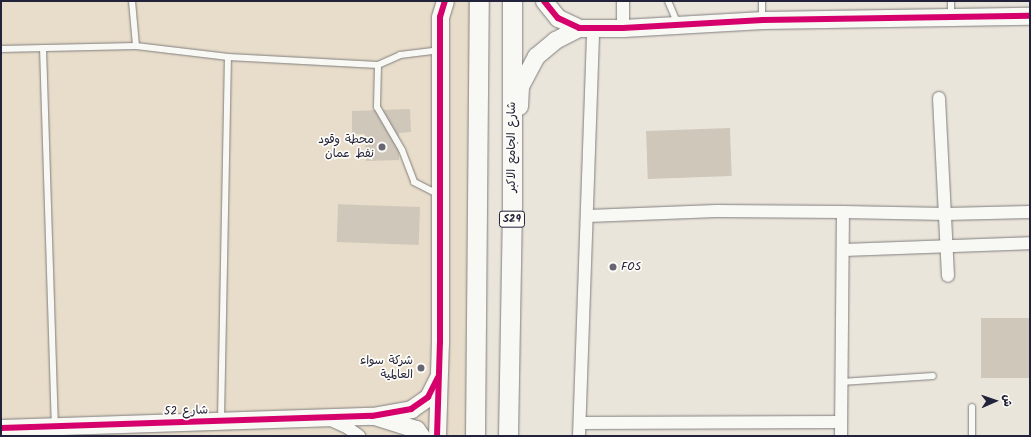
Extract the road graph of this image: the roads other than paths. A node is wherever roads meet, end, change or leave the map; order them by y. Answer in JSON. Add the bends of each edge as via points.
{"nodes":[{"id":1,"x":132,"y":1,"type":"edge"},
{"id":2,"x":480,"y":1,"type":"edge"},
{"id":3,"x":512,"y":1,"type":"edge"},
{"id":4,"x":544,"y":1,"type":"edge"},
{"id":5,"x":623,"y":1,"type":"edge"},
{"id":6,"x":668,"y":1,"type":"edge"},
{"id":7,"x":762,"y":1,"type":"edge"},
{"id":8,"x":442,"y":9,"type":"edge"},
{"id":9,"x":951,"y":9,"type":"edge"},
{"id":10,"x":1030,"y":16,"type":"edge"},
{"id":11,"x":762,"y":20,"type":"junction"},
{"id":12,"x":679,"y":25,"type":"junction"},
{"id":13,"x":586,"y":28,"type":"junction"},
{"id":14,"x":623,"y":28,"type":"junction"},
{"id":15,"x":136,"y":46,"type":"junction"},
{"id":16,"x":43,"y":48,"type":"junction"},
{"id":17,"x":1,"y":49,"type":"edge"},
{"id":18,"x":440,"y":50,"type":"junction"},
{"id":19,"x":228,"y":57,"type":"junction"},
{"id":20,"x":378,"y":65,"type":"junction"},
{"id":21,"x":939,"y":98,"type":"dead end"},
{"id":22,"x":512,"y":177,"type":"junction"},
{"id":23,"x":440,"y":195,"type":"junction"},
{"id":24,"x":843,"y":212,"type":"junction"},
{"id":25,"x":1030,"y":212,"type":"edge"},
{"id":26,"x":946,"y":214,"type":"junction"},
{"id":27,"x":588,"y":216,"type":"junction"},
{"id":28,"x":1030,"y":243,"type":"edge"},
{"id":29,"x":947,"y":246,"type":"junction"},
{"id":30,"x":843,"y":250,"type":"junction"},
{"id":31,"x":948,"y":276,"type":"dead end"},
{"id":32,"x":933,"y":376,"type":"dead end"},
{"id":33,"x":438,"y":377,"type":"junction"},
{"id":34,"x":841,"y":382,"type":"junction"},
{"id":35,"x":972,"y":407,"type":"dead end"},
{"id":36,"x":372,"y":416,"type":"junction"},
{"id":37,"x":325,"y":417,"type":"junction"},
{"id":38,"x":221,"y":421,"type":"junction"},
{"id":39,"x":841,"y":422,"type":"junction"},
{"id":40,"x":580,"y":423,"type":"junction"},
{"id":41,"x":55,"y":427,"type":"junction"},
{"id":42,"x":1,"y":428,"type":"edge"},
{"id":43,"x":359,"y":436,"type":"edge"},
{"id":44,"x":421,"y":436,"type":"edge"},
{"id":45,"x":437,"y":436,"type":"edge"},
{"id":46,"x":475,"y":436,"type":"edge"},
{"id":47,"x":508,"y":436,"type":"edge"},
{"id":48,"x":579,"y":436,"type":"edge"},
{"id":49,"x":841,"y":436,"type":"edge"},
{"id":50,"x":972,"y":436,"type":"edge"}],
"edges":[{"from":1,"to":15,"type":"lane"},
{"from":2,"to":46,"type":"main road"},
{"from":3,"to":22,"type":"main road","name":"شارع الجامع الاكبر","number":"S29"},
{"from":4,"to":13,"type":"street","via":[[558,18]]},
{"from":5,"to":14,"type":"street"},
{"from":6,"to":12,"type":"lane"},
{"from":7,"to":11,"type":"lane"},
{"from":8,"to":18,"type":"street"},
{"from":9,"to":10,"type":"street"},
{"from":9,"to":11,"type":"street"},
{"from":11,"to":12,"type":"street"},
{"from":12,"to":14,"type":"street"},
{"from":13,"to":14,"type":"street"},
{"from":13,"to":22,"type":"street","via":[[556,40],[536,56],[520,86],[518,133]]},
{"from":13,"to":27,"type":"street"},
{"from":15,"to":16,"type":"lane"},
{"from":15,"to":19,"type":"lane"},
{"from":16,"to":17,"type":"lane"},
{"from":16,"to":41,"type":"lane"},
{"from":18,"to":20,"type":"lane","via":[[400,55]]},
{"from":18,"to":23,"type":"street"},
{"from":19,"to":20,"type":"lane"},
{"from":19,"to":38,"type":"lane"},
{"from":20,"to":23,"type":"lane","via":[[377,107],[402,150],[414,182]]},
{"from":21,"to":26,"type":"street"},
{"from":22,"to":47,"type":"main road","name":"شارع الجامع الاكبر","number":"S29"},
{"from":23,"to":33,"type":"street"},
{"from":24,"to":26,"type":"street"},
{"from":24,"to":27,"type":"street","via":[[716,211]]},
{"from":24,"to":30,"type":"street"},
{"from":25,"to":26,"type":"street"},
{"from":26,"to":29,"type":"street"},
{"from":27,"to":40,"type":"street"},
{"from":28,"to":29,"type":"street"},
{"from":29,"to":30,"type":"street"},
{"from":29,"to":31,"type":"street"},
{"from":30,"to":34,"type":"street"},
{"from":32,"to":34,"type":"lane"},
{"from":33,"to":36,"type":"street","via":[[428,397],[411,408]]},
{"from":33,"to":45,"type":"street"},
{"from":34,"to":39,"type":"street"},
{"from":35,"to":50,"type":"lane"},
{"from":36,"to":37,"type":"street","name":"شارع 52"},
{"from":36,"to":44,"type":"street","via":[[416,429]]},
{"from":37,"to":38,"type":"street","name":"شارع 52"},
{"from":37,"to":43,"type":"street"},
{"from":38,"to":41,"type":"street","name":"شارع 52"},
{"from":39,"to":40,"type":"street"},
{"from":39,"to":49,"type":"street"},
{"from":40,"to":48,"type":"street"},
{"from":41,"to":42,"type":"street","name":"شارع 52"}]}
